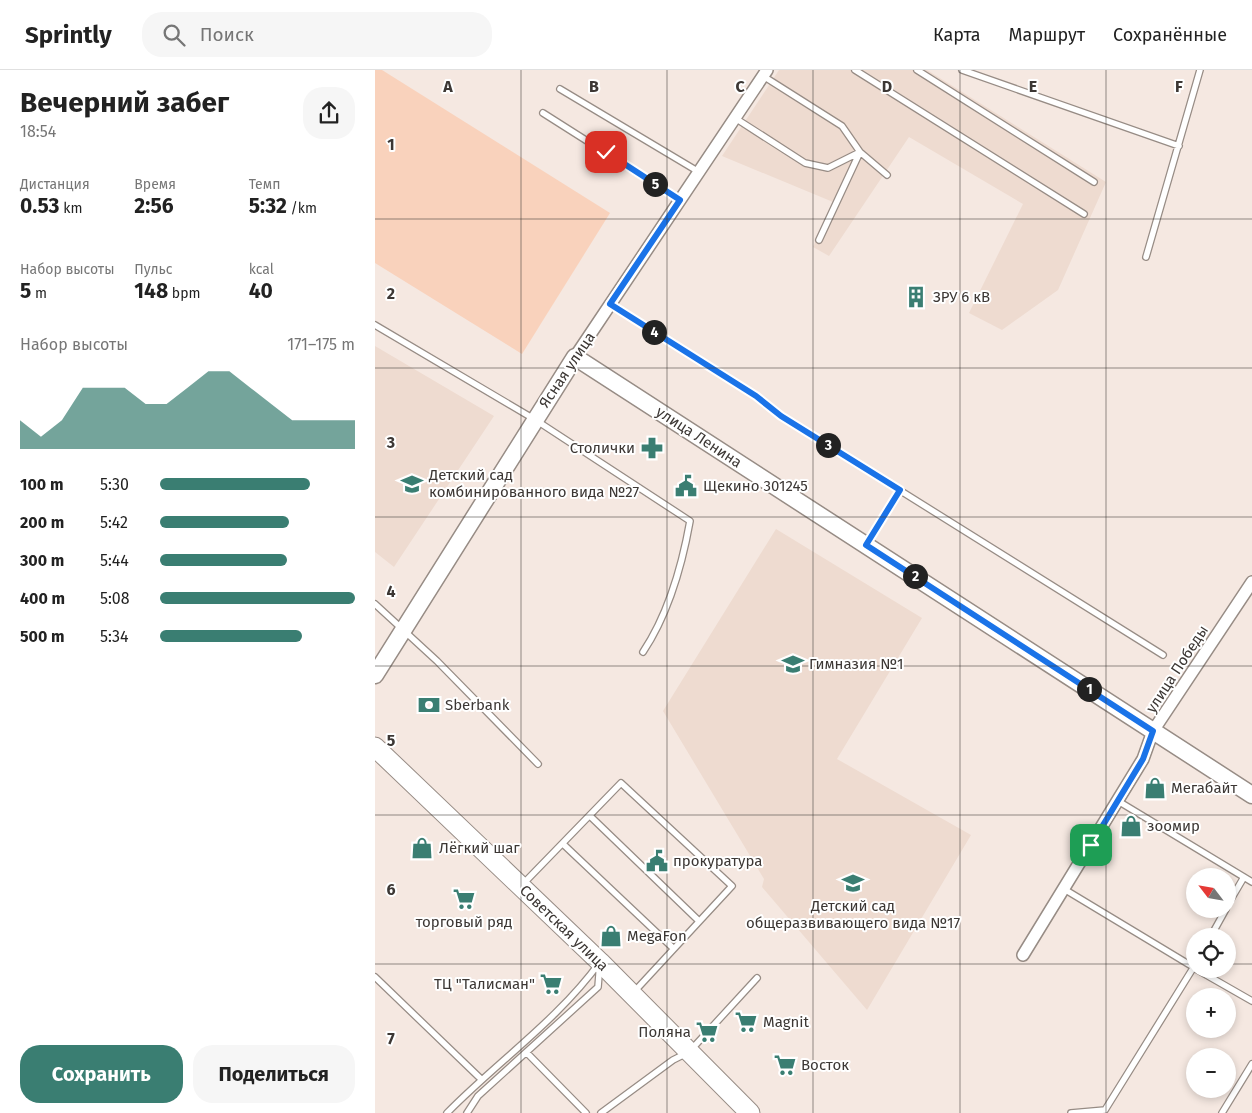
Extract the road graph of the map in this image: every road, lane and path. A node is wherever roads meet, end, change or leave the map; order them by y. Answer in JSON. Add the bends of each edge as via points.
{"nodes":[{"id":1,"x":855,"y":70,"type":"edge"},
{"id":2,"x":917,"y":70,"type":"edge"},
{"id":3,"x":962,"y":70,"type":"edge"},
{"id":4,"x":1200,"y":70,"type":"edge"},
{"id":5,"x":765,"y":73,"type":"edge"},
{"id":6,"x":560,"y":89,"type":"dead end"},
{"id":7,"x":543,"y":113,"type":"dead end"},
{"id":8,"x":735,"y":118,"type":"junction"},
{"id":9,"x":1179,"y":146,"type":"junction"},
{"id":10,"x":860,"y":152,"type":"junction"},
{"id":11,"x":699,"y":172,"type":"junction"},
{"id":12,"x":887,"y":175,"type":"dead end"},
{"id":13,"x":1094,"y":182,"type":"dead end"},
{"id":14,"x":680,"y":200,"type":"junction"},
{"id":15,"x":1084,"y":214,"type":"dead end"},
{"id":16,"x":819,"y":240,"type":"dead end"},
{"id":17,"x":1146,"y":257,"type":"dead end"},
{"id":18,"x":610,"y":304,"type":"junction"},
{"id":19,"x":375,"y":325,"type":"edge"},
{"id":20,"x":575,"y":357,"type":"junction"},
{"id":21,"x":534,"y":419,"type":"junction"},
{"id":22,"x":900,"y":490,"type":"junction"},
{"id":23,"x":866,"y":545,"type":"junction"},
{"id":24,"x":1252,"y":582,"type":"edge"},
{"id":25,"x":375,"y":604,"type":"edge"},
{"id":26,"x":403,"y":629,"type":"junction"},
{"id":27,"x":643,"y":652,"type":"dead end"},
{"id":28,"x":1163,"y":656,"type":"dead end"},
{"id":29,"x":375,"y":675,"type":"edge"},
{"id":30,"x":1153,"y":731,"type":"junction"},
{"id":31,"x":375,"y":746,"type":"edge"},
{"id":32,"x":538,"y":764,"type":"dead end"},
{"id":33,"x":1252,"y":795,"type":"edge"},
{"id":34,"x":1118,"y":801,"type":"junction"},
{"id":35,"x":590,"y":816,"type":"junction"},
{"id":36,"x":563,"y":844,"type":"junction"},
{"id":37,"x":1243,"y":877,"type":"junction"},
{"id":38,"x":1252,"y":882,"type":"edge"},
{"id":39,"x":521,"y":886,"type":"junction"},
{"id":40,"x":1064,"y":889,"type":"junction"},
{"id":41,"x":1236,"y":890,"type":"edge"},
{"id":42,"x":699,"y":921,"type":"junction"},
{"id":43,"x":673,"y":948,"type":"junction"},
{"id":44,"x":1023,"y":954,"type":"dead end"},
{"id":45,"x":600,"y":962,"type":"junction"},
{"id":46,"x":1186,"y":962,"type":"edge"},
{"id":47,"x":375,"y":976,"type":"edge"},
{"id":48,"x":757,"y":978,"type":"dead end"},
{"id":49,"x":1188,"y":978,"type":"edge"},
{"id":50,"x":1213,"y":978,"type":"edge"},
{"id":51,"x":632,"y":994,"type":"junction"},
{"id":52,"x":1252,"y":1002,"type":"edge"},
{"id":53,"x":689,"y":1052,"type":"junction"},
{"id":54,"x":527,"y":1053,"type":"junction"},
{"id":55,"x":1252,"y":1064,"type":"edge"},
{"id":56,"x":481,"y":1079,"type":"junction"},
{"id":57,"x":447,"y":1113,"type":"edge"},
{"id":58,"x":467,"y":1113,"type":"edge"},
{"id":59,"x":586,"y":1113,"type":"edge"},
{"id":60,"x":601,"y":1113,"type":"edge"},
{"id":61,"x":750,"y":1113,"type":"edge"},
{"id":62,"x":1071,"y":1113,"type":"edge"},
{"id":63,"x":1222,"y":1113,"type":"edge"}],
"edges":[{"from":1,"to":15,"type":"lane"},
{"from":2,"to":13,"type":"lane"},
{"from":3,"to":9,"type":"lane"},
{"from":4,"to":9,"type":"lane"},
{"from":5,"to":8,"type":"street","name":"Ясная улица"},
{"from":5,"to":10,"type":"lane","via":[[842,126]]},
{"from":6,"to":11,"type":"lane"},
{"from":7,"to":14,"type":"lane"},
{"from":8,"to":10,"type":"lane","via":[[805,163],[827,168]]},
{"from":8,"to":11,"type":"street","name":"Ясная улица"},
{"from":9,"to":17,"type":"lane"},
{"from":10,"to":12,"type":"lane"},
{"from":10,"to":16,"type":"lane"},
{"from":11,"to":14,"type":"street","name":"Ясная улица"},
{"from":14,"to":18,"type":"street","name":"Ясная улица"},
{"from":18,"to":20,"type":"street","name":"Ясная улица"},
{"from":18,"to":22,"type":"lane"},
{"from":19,"to":21,"type":"lane"},
{"from":20,"to":21,"type":"street","name":"Ясная улица"},
{"from":20,"to":23,"type":"street","name":"улица Ленина"},
{"from":21,"to":26,"type":"street","name":"Ясная улица"},
{"from":21,"to":27,"type":"lane","via":[[690,521],[682,563],[654,635]]},
{"from":22,"to":23,"type":"lane"},
{"from":22,"to":28,"type":"lane"},
{"from":23,"to":30,"type":"street","name":"улица Ленина"},
{"from":24,"to":30,"type":"street","name":"улица Победы"},
{"from":25,"to":26,"type":"lane"},
{"from":26,"to":29,"type":"street","name":"Ясная улица"},
{"from":26,"to":32,"type":"lane"},
{"from":30,"to":33,"type":"street","name":"улица Ленина"},
{"from":30,"to":34,"type":"street","name":"улица Победы","via":[[1143,759]]},
{"from":31,"to":39,"type":"main road","name":"Советская улица"},
{"from":34,"to":37,"type":"lane"},
{"from":34,"to":40,"type":"street","name":"улица Победы"},
{"from":35,"to":36,"type":"lane"},
{"from":35,"to":42,"type":"lane"},
{"from":35,"to":42,"type":"lane","via":[[621,783],[732,886]]},
{"from":36,"to":39,"type":"lane"},
{"from":36,"to":43,"type":"lane"},
{"from":37,"to":38,"type":"lane"},
{"from":37,"to":41,"type":"lane"},
{"from":39,"to":45,"type":"main road","name":"Советская улица"},
{"from":40,"to":44,"type":"street","name":"улица Победы"},
{"from":40,"to":46,"type":"lane"},
{"from":42,"to":43,"type":"lane"},
{"from":43,"to":51,"type":"lane"},
{"from":45,"to":51,"type":"main road","name":"Советская улица"},
{"from":45,"to":54,"type":"lane","via":[[598,987]]},
{"from":45,"to":56,"type":"lane","via":[[581,989]]},
{"from":47,"to":56,"type":"lane"},
{"from":48,"to":53,"type":"lane"},
{"from":49,"to":62,"type":"lane","via":[[1105,1110]]},
{"from":50,"to":52,"type":"lane"},
{"from":51,"to":53,"type":"main road","name":"Советская улица"},
{"from":53,"to":60,"type":"lane","via":[[673,1060]]},
{"from":53,"to":61,"type":"main road","name":"Советская улица"},
{"from":54,"to":58,"type":"lane","via":[[478,1096]]},
{"from":54,"to":59,"type":"lane"},
{"from":55,"to":63,"type":"lane"},
{"from":56,"to":57,"type":"lane"}]}
